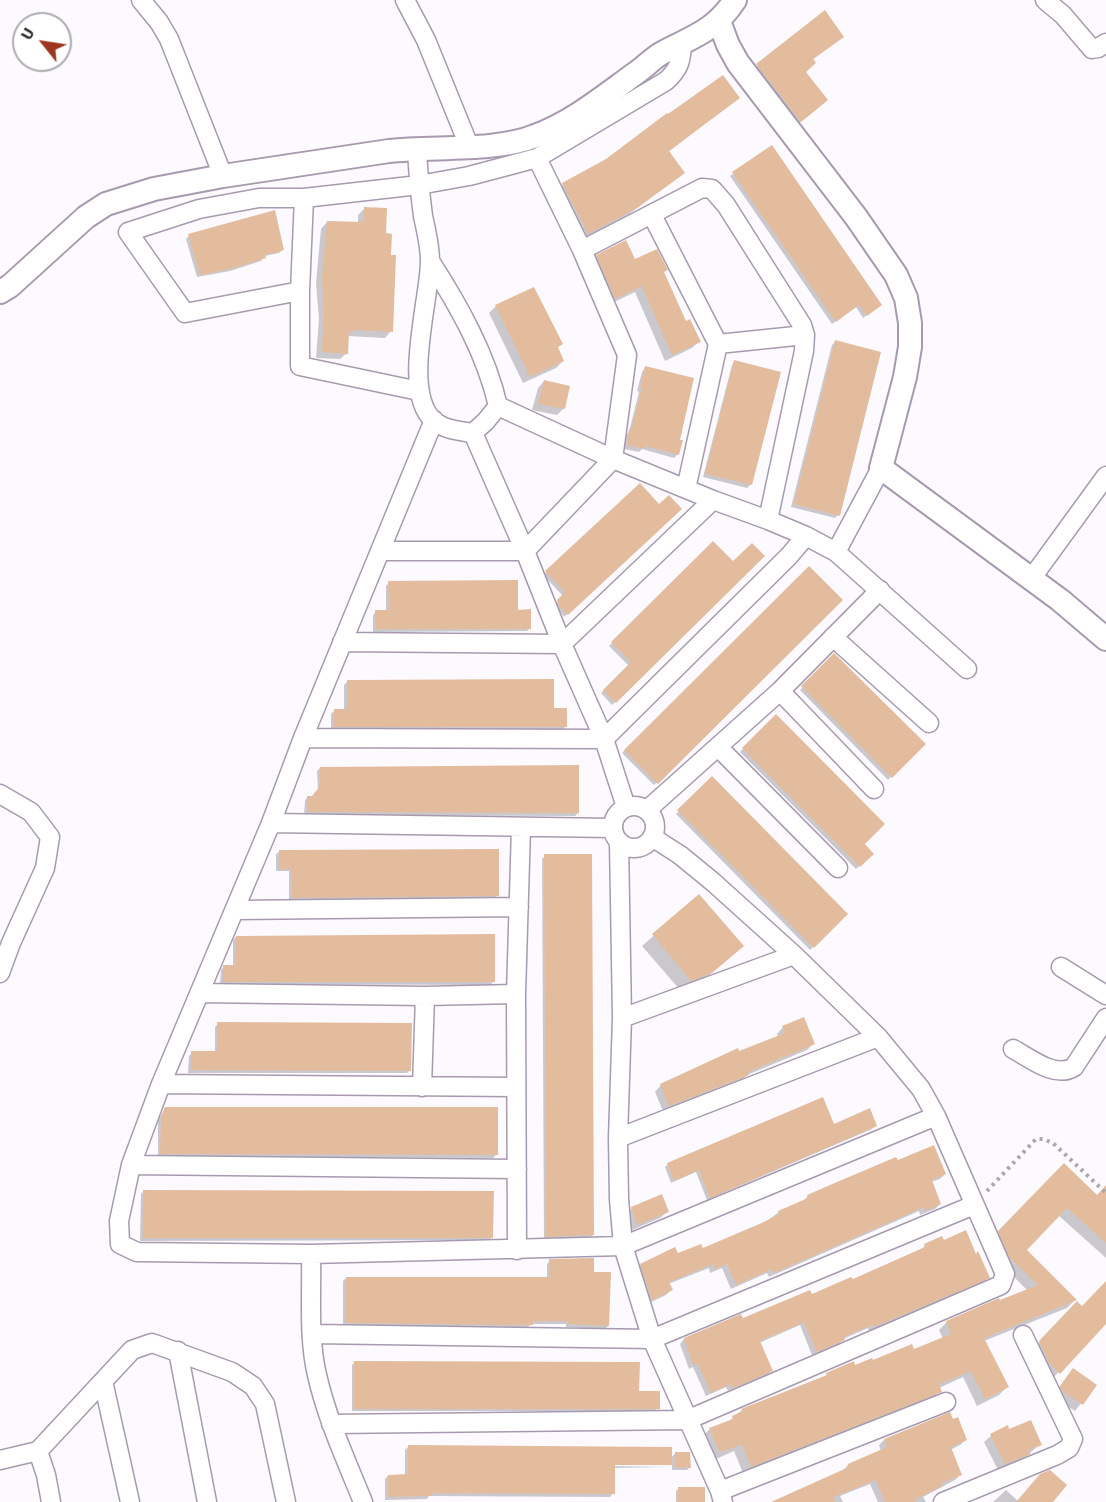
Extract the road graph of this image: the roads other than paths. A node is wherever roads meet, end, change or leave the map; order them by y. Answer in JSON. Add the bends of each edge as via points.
{"nodes":[{"id":1,"x":141,"y":0,"type":"edge"},
{"id":2,"x":405,"y":0,"type":"edge"},
{"id":3,"x":735,"y":0,"type":"edge"},
{"id":4,"x":1046,"y":0,"type":"edge"},
{"id":5,"x":719,"y":21,"type":"junction"},
{"id":6,"x":1106,"y":43,"type":"edge"},
{"id":7,"x":682,"y":45,"type":"junction"},
{"id":8,"x":469,"y":146,"type":"junction"},
{"id":9,"x":417,"y":148,"type":"junction"},
{"id":10,"x":537,"y":158,"type":"junction"},
{"id":11,"x":223,"y":176,"type":"junction"},
{"id":12,"x":419,"y":185,"type":"junction"},
{"id":13,"x":304,"y":198,"type":"junction"},
{"id":14,"x":652,"y":215,"type":"junction"},
{"id":15,"x":582,"y":250,"type":"junction"},
{"id":16,"x":430,"y":261,"type":"junction"},
{"id":17,"x":300,"y":291,"type":"junction"},
{"id":18,"x":0,"y":292,"type":"edge"},
{"id":19,"x":805,"y":334,"type":"junction"},
{"id":20,"x":718,"y":344,"type":"junction"},
{"id":21,"x":419,"y":392,"type":"junction"},
{"id":22,"x":498,"y":406,"type":"junction"},
{"id":23,"x":434,"y":420,"type":"junction"},
{"id":24,"x":473,"y":433,"type":"junction"},
{"id":25,"x":613,"y":459,"type":"junction"},
{"id":26,"x":881,"y":468,"type":"junction"},
{"id":27,"x":1106,"y":476,"type":"edge"},
{"id":28,"x":686,"y":489,"type":"junction"},
{"id":29,"x":712,"y":501,"type":"junction"},
{"id":30,"x":768,"y":520,"type":"junction"},
{"id":31,"x":806,"y":536,"type":"junction"},
{"id":32,"x":380,"y":551,"type":"junction"},
{"id":33,"x":525,"y":551,"type":"junction"},
{"id":34,"x":836,"y":552,"type":"junction"},
{"id":35,"x":1031,"y":579,"type":"junction"},
{"id":36,"x":880,"y":590,"type":"junction"},
{"id":37,"x":833,"y":637,"type":"junction"},
{"id":38,"x":1106,"y":639,"type":"edge"},
{"id":39,"x":342,"y":642,"type":"junction"},
{"id":40,"x":562,"y":644,"type":"junction"},
{"id":41,"x":967,"y":669,"type":"dead end"},
{"id":42,"x":780,"y":691,"type":"junction"},
{"id":43,"x":929,"y":723,"type":"dead end"},
{"id":44,"x":303,"y":738,"type":"junction"},
{"id":45,"x":604,"y":739,"type":"junction"},
{"id":46,"x":718,"y":747,"type":"junction"},
{"id":47,"x":874,"y":789,"type":"dead end"},
{"id":48,"x":0,"y":794,"type":"edge"},
{"id":49,"x":626,"y":807,"type":"junction"},
{"id":50,"x":647,"y":810,"type":"junction"},
{"id":51,"x":271,"y":823,"type":"junction"},
{"id":52,"x":521,"y":828,"type":"junction"},
{"id":53,"x":615,"y":835,"type":"junction"},
{"id":54,"x":652,"y":837,"type":"junction"},
{"id":55,"x":838,"y":868,"type":"dead end"},
{"id":56,"x":519,"y":907,"type":"junction"},
{"id":57,"x":235,"y":910,"type":"junction"},
{"id":58,"x":794,"y":955,"type":"junction"},
{"id":59,"x":1061,"y":967,"type":"dead end"},
{"id":60,"x":0,"y":973,"type":"edge"},
{"id":61,"x":200,"y":993,"type":"junction"},
{"id":62,"x":516,"y":994,"type":"junction"},
{"id":63,"x":1106,"y":995,"type":"edge"},
{"id":64,"x":425,"y":996,"type":"junction"},
{"id":65,"x":622,"y":1018,"type":"junction"},
{"id":66,"x":1106,"y":1018,"type":"edge"},
{"id":67,"x":878,"y":1037,"type":"junction"},
{"id":68,"x":1013,"y":1049,"type":"dead end"},
{"id":69,"x":161,"y":1084,"type":"junction"},
{"id":70,"x":422,"y":1087,"type":"junction"},
{"id":71,"x":515,"y":1087,"type":"junction"},
{"id":72,"x":936,"y":1116,"type":"junction"},
{"id":73,"x":618,"y":1138,"type":"junction"},
{"id":74,"x":131,"y":1165,"type":"junction"},
{"id":75,"x":517,"y":1169,"type":"junction"},
{"id":76,"x":974,"y":1205,"type":"junction"},
{"id":77,"x":623,"y":1246,"type":"junction"},
{"id":78,"x":517,"y":1250,"type":"junction"},
{"id":79,"x":311,"y":1254,"type":"junction"},
{"id":80,"x":313,"y":1334,"type":"junction"},
{"id":81,"x":1023,"y":1335,"type":"dead end"},
{"id":82,"x":652,"y":1339,"type":"junction"},
{"id":83,"x":178,"y":1351,"type":"junction"},
{"id":84,"x":103,"y":1381,"type":"junction"},
{"id":85,"x":946,"y":1402,"type":"dead end"},
{"id":86,"x":687,"y":1420,"type":"junction"},
{"id":87,"x":331,"y":1424,"type":"junction"},
{"id":88,"x":38,"y":1452,"type":"junction"},
{"id":89,"x":0,"y":1460,"type":"edge"},
{"id":90,"x":721,"y":1496,"type":"edge"},
{"id":91,"x":51,"y":1502,"type":"edge"},
{"id":92,"x":129,"y":1502,"type":"edge"},
{"id":93,"x":207,"y":1502,"type":"edge"},
{"id":94,"x":286,"y":1502,"type":"edge"},
{"id":95,"x":363,"y":1502,"type":"edge"},
{"id":96,"x":943,"y":1502,"type":"edge"}],
"edges":[{"from":1,"to":11,"type":"street","via":[[169,39]]},
{"from":2,"to":8,"type":"street","via":[[426,40]]},
{"from":3,"to":5,"type":"street"},
{"from":4,"to":6,"type":"street","via":[[1092,49]]},
{"from":5,"to":7,"type":"street"},
{"from":5,"to":26,"type":"street","via":[[738,63],[856,217],[896,275],[906,298],[910,347]]},
{"from":7,"to":8,"type":"street","via":[[661,54],[553,128],[510,143]]},
{"from":7,"to":10,"type":"street","via":[[681,63],[666,81]]},
{"from":8,"to":9,"type":"street"},
{"from":9,"to":11,"type":"street"},
{"from":9,"to":12,"type":"street"},
{"from":10,"to":12,"type":"street"},
{"from":10,"to":15,"type":"street"},
{"from":11,"to":18,"type":"street","via":[[154,189],[106,204]]},
{"from":12,"to":13,"type":"street"},
{"from":12,"to":16,"type":"street"},
{"from":13,"to":17,"type":"street"},
{"from":13,"to":17,"type":"street","via":[[260,198],[199,208],[128,232],[185,313]]},
{"from":14,"to":15,"type":"street"},
{"from":14,"to":19,"type":"street","via":[[702,188],[712,189]]},
{"from":14,"to":20,"type":"street"},
{"from":15,"to":25,"type":"street","via":[[627,353]]},
{"from":16,"to":21,"type":"street","via":[[420,340]]},
{"from":16,"to":22,"type":"street","via":[[480,351]]},
{"from":17,"to":21,"type":"street","via":[[300,366]]},
{"from":19,"to":20,"type":"street"},
{"from":19,"to":30,"type":"street"},
{"from":20,"to":28,"type":"street"},
{"from":21,"to":23,"type":"street"},
{"from":22,"to":24,"type":"street"},
{"from":22,"to":25,"type":"street"},
{"from":23,"to":24,"type":"street","via":[[450,429]]},
{"from":23,"to":32,"type":"street"},
{"from":24,"to":33,"type":"street"},
{"from":25,"to":28,"type":"street"},
{"from":25,"to":33,"type":"street"},
{"from":26,"to":34,"type":"street"},
{"from":26,"to":35,"type":"street"},
{"from":27,"to":35,"type":"street"},
{"from":28,"to":29,"type":"street"},
{"from":29,"to":30,"type":"street"},
{"from":29,"to":40,"type":"street"},
{"from":30,"to":31,"type":"street"},
{"from":31,"to":34,"type":"street"},
{"from":31,"to":45,"type":"street"},
{"from":32,"to":33,"type":"street"},
{"from":32,"to":39,"type":"street"},
{"from":33,"to":40,"type":"street"},
{"from":34,"to":36,"type":"street"},
{"from":35,"to":38,"type":"street"},
{"from":36,"to":37,"type":"street"},
{"from":36,"to":41,"type":"street"},
{"from":37,"to":42,"type":"street"},
{"from":37,"to":43,"type":"street"},
{"from":39,"to":40,"type":"street"},
{"from":39,"to":44,"type":"street"},
{"from":40,"to":45,"type":"street"},
{"from":42,"to":46,"type":"street"},
{"from":42,"to":47,"type":"street"},
{"from":44,"to":45,"type":"street"},
{"from":44,"to":51,"type":"street"},
{"from":45,"to":49,"type":"street"},
{"from":46,"to":50,"type":"street"},
{"from":46,"to":55,"type":"street"},
{"from":48,"to":60,"type":"street","via":[[31,812],[50,837],[45,868]]},
{"from":49,"to":50,"type":"street"},
{"from":49,"to":53,"type":"street","via":[[615,816]]},
{"from":50,"to":54,"type":"street","via":[[654,822]]},
{"from":51,"to":52,"type":"street"},
{"from":51,"to":57,"type":"street"},
{"from":52,"to":53,"type":"street"},
{"from":52,"to":56,"type":"street"},
{"from":53,"to":54,"type":"street","via":[[633,849]]},
{"from":53,"to":65,"type":"street"},
{"from":54,"to":58,"type":"street","via":[[713,882]]},
{"from":56,"to":57,"type":"street"},
{"from":56,"to":62,"type":"street"},
{"from":57,"to":61,"type":"street"},
{"from":58,"to":65,"type":"street"},
{"from":58,"to":67,"type":"street"},
{"from":59,"to":63,"type":"street"},
{"from":61,"to":64,"type":"street"},
{"from":61,"to":69,"type":"street"},
{"from":62,"to":64,"type":"street"},
{"from":62,"to":71,"type":"street"},
{"from":64,"to":70,"type":"street"},
{"from":65,"to":73,"type":"street"},
{"from":66,"to":68,"type":"street","via":[[1074,1067],[1066,1072],[1056,1071]]},
{"from":67,"to":72,"type":"street","via":[[921,1089]]},
{"from":67,"to":73,"type":"street"},
{"from":69,"to":70,"type":"street"},
{"from":69,"to":74,"type":"street"},
{"from":70,"to":71,"type":"street"},
{"from":71,"to":75,"type":"street"},
{"from":72,"to":76,"type":"street"},
{"from":72,"to":77,"type":"street"},
{"from":73,"to":77,"type":"street"},
{"from":74,"to":75,"type":"street"},
{"from":74,"to":79,"type":"street","via":[[118,1221],[120,1244],[126,1248],[137,1252]]},
{"from":75,"to":78,"type":"street"},
{"from":76,"to":82,"type":"street"},
{"from":76,"to":86,"type":"street","via":[[1005,1274],[1001,1285]]},
{"from":77,"to":78,"type":"street"},
{"from":77,"to":82,"type":"street"},
{"from":78,"to":79,"type":"street"},
{"from":79,"to":80,"type":"street"},
{"from":80,"to":82,"type":"street"},
{"from":80,"to":87,"type":"street","via":[[316,1373]]},
{"from":81,"to":96,"type":"street","via":[[1073,1439],[1069,1448]]},
{"from":82,"to":86,"type":"street"},
{"from":83,"to":84,"type":"street","via":[[152,1343],[132,1350]]},
{"from":83,"to":93,"type":"street"},
{"from":83,"to":94,"type":"street","via":[[232,1372],[253,1386],[265,1404]]},
{"from":84,"to":88,"type":"street"},
{"from":84,"to":92,"type":"street"},
{"from":85,"to":90,"type":"street"},
{"from":86,"to":87,"type":"street"},
{"from":86,"to":90,"type":"street"},
{"from":87,"to":95,"type":"street"},
{"from":88,"to":89,"type":"street"},
{"from":88,"to":91,"type":"street"}]}
